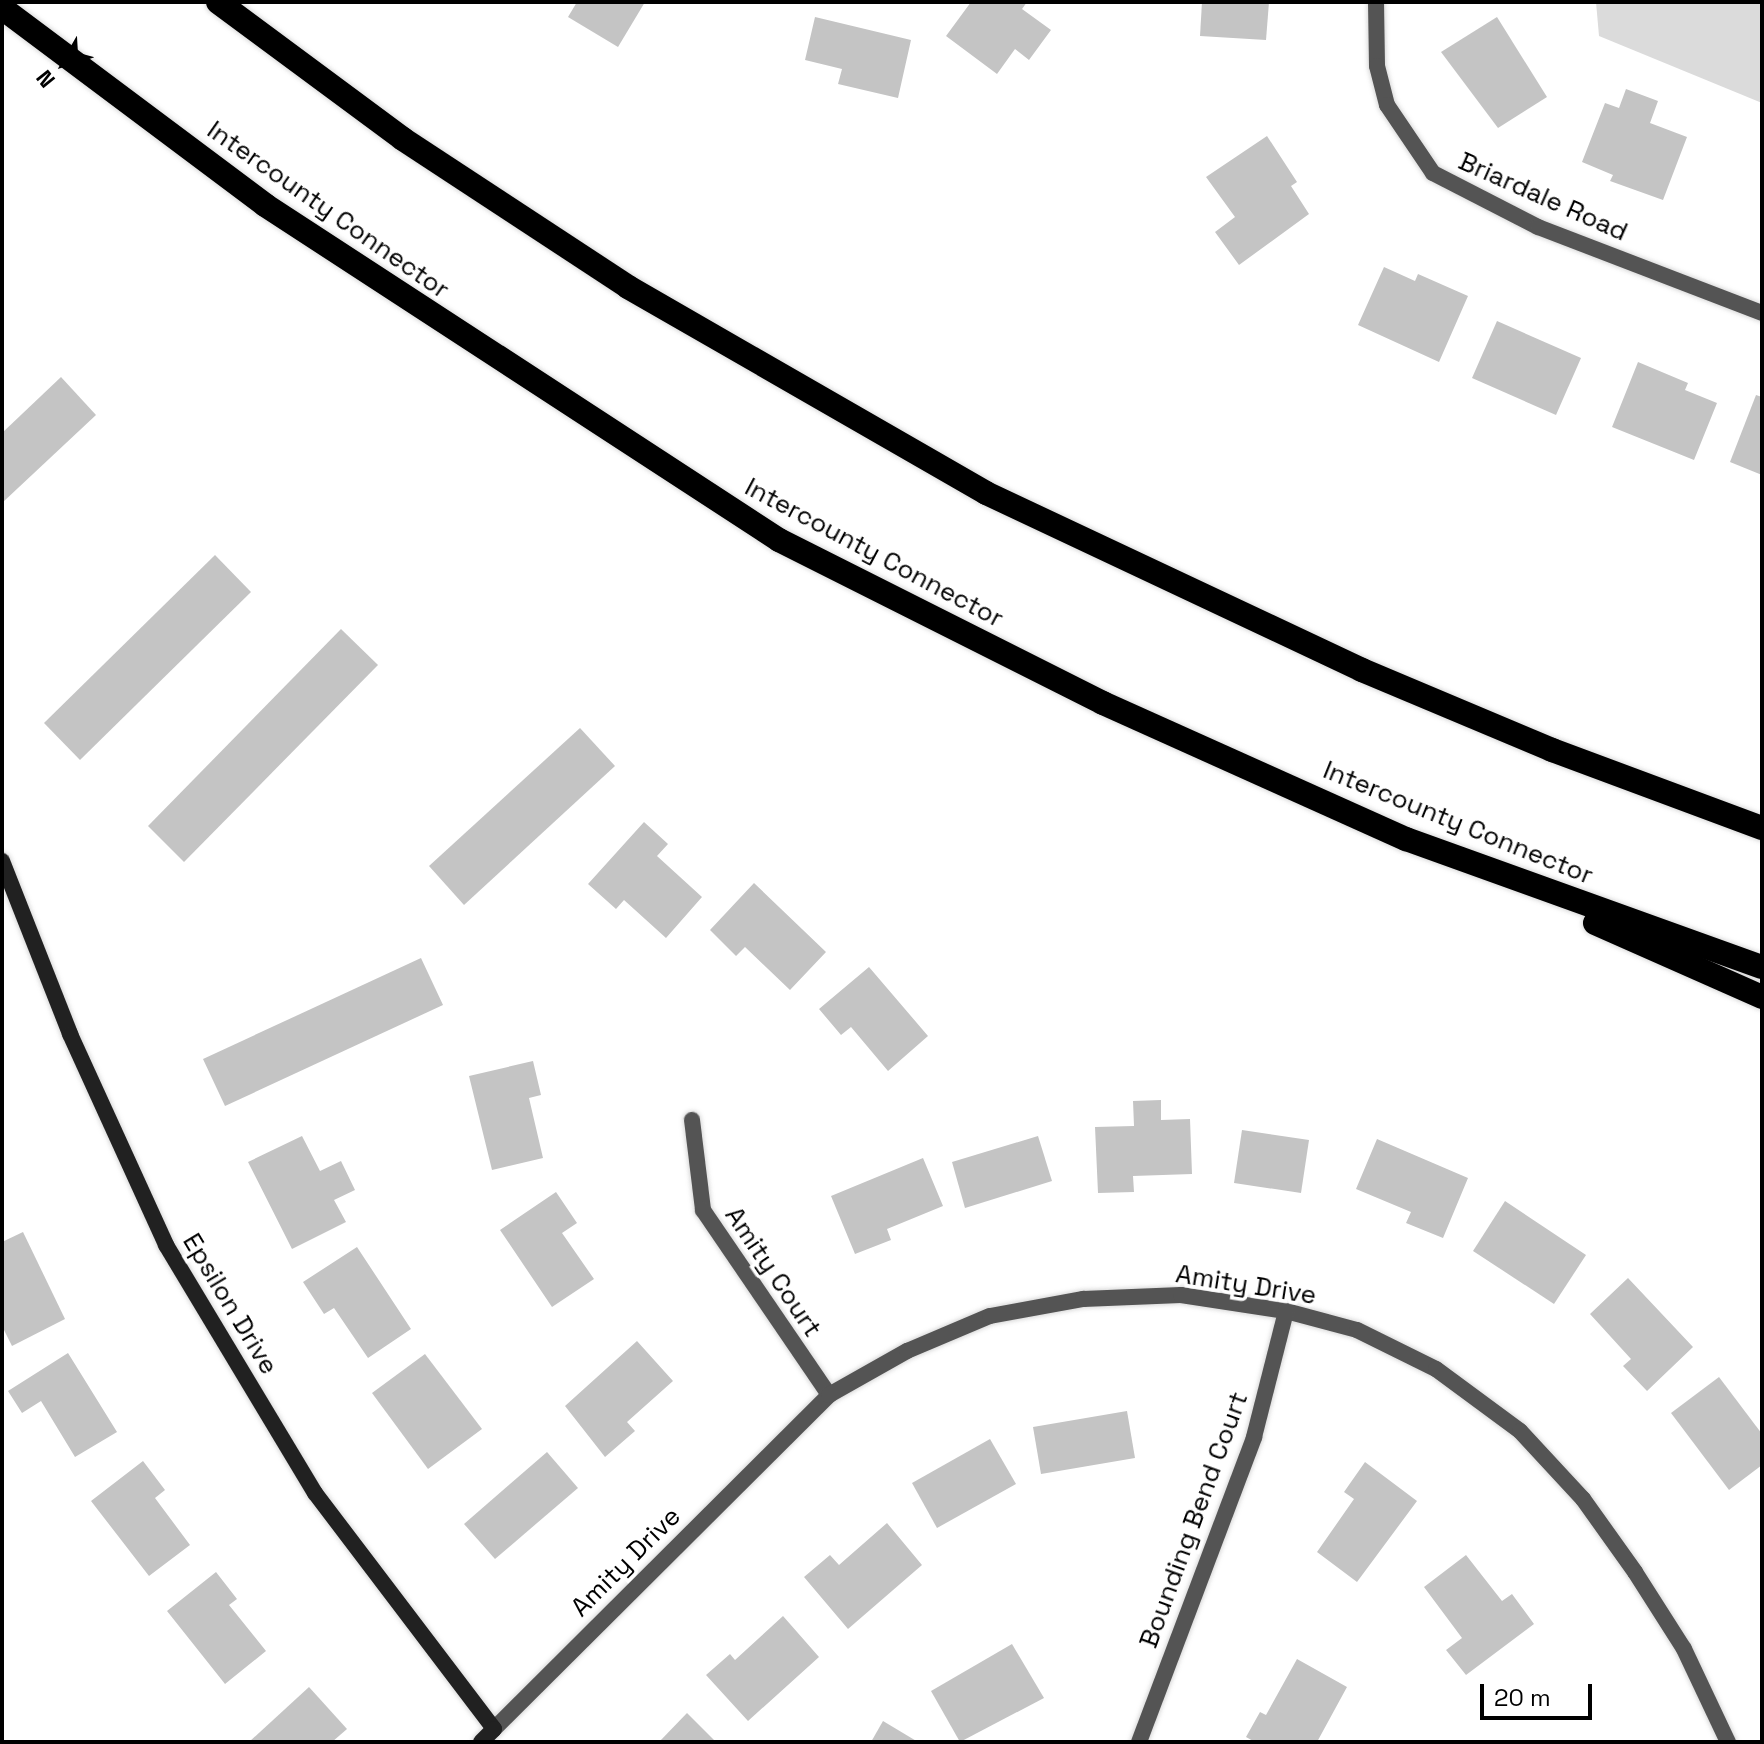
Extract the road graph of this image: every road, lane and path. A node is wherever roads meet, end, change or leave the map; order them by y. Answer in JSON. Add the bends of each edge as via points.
{"nodes":[{"id":1,"x":218,"y":2,"type":"edge"},
{"id":2,"x":1376,"y":2,"type":"edge"},
{"id":3,"x":2,"y":8,"type":"edge"},
{"id":4,"x":1762,"y":313,"type":"edge"},
{"id":5,"x":1762,"y":828,"type":"edge"},
{"id":6,"x":1406,"y":839,"type":"junction"},
{"id":7,"x":2,"y":861,"type":"edge"},
{"id":8,"x":1762,"y":967,"type":"edge"},
{"id":9,"x":1762,"y":997,"type":"edge"},
{"id":10,"x":692,"y":1120,"type":"dead end"},
{"id":11,"x":1286,"y":1311,"type":"junction"},
{"id":12,"x":829,"y":1395,"type":"junction"},
{"id":13,"x":494,"y":1729,"type":"junction"},
{"id":14,"x":481,"y":1742,"type":"edge"},
{"id":15,"x":1139,"y":1742,"type":"edge"},
{"id":16,"x":1728,"y":1742,"type":"edge"}],
"edges":[{"from":1,"to":5,"type":"highway","via":[[403,139],[628,287],[986,493],[1362,670],[1552,750]]},
{"from":2,"to":4,"type":"street","name":"Briardale Road","via":[[1377,66],[1387,105],[1433,173],[1538,227]]},
{"from":3,"to":6,"type":"highway","name":"Intercounty Connector","via":[[265,205],[779,540],[1103,703]]},
{"from":6,"to":8,"type":"highway","name":"Intercounty Connector"},
{"from":6,"to":9,"type":"highway"},
{"from":7,"to":13,"type":"street","name":"Epsilon Drive","via":[[70,1034],[166,1245],[315,1493]]},
{"from":10,"to":12,"type":"street","name":"Amity Court","via":[[703,1210]]},
{"from":11,"to":12,"type":"street","name":"Amity Drive","via":[[1181,1295],[1067,1302],[990,1316],[907,1351]]},
{"from":11,"to":15,"type":"street","name":"Bounding Bend Court","via":[[1254,1437]]},
{"from":11,"to":16,"type":"street","name":"Amity Drive","via":[[1357,1330],[1436,1369],[1520,1431],[1583,1499],[1635,1572],[1684,1649]]},
{"from":12,"to":13,"type":"street","name":"Amity Drive"},
{"from":13,"to":14,"type":"street","name":"Amity Drive"}]}
